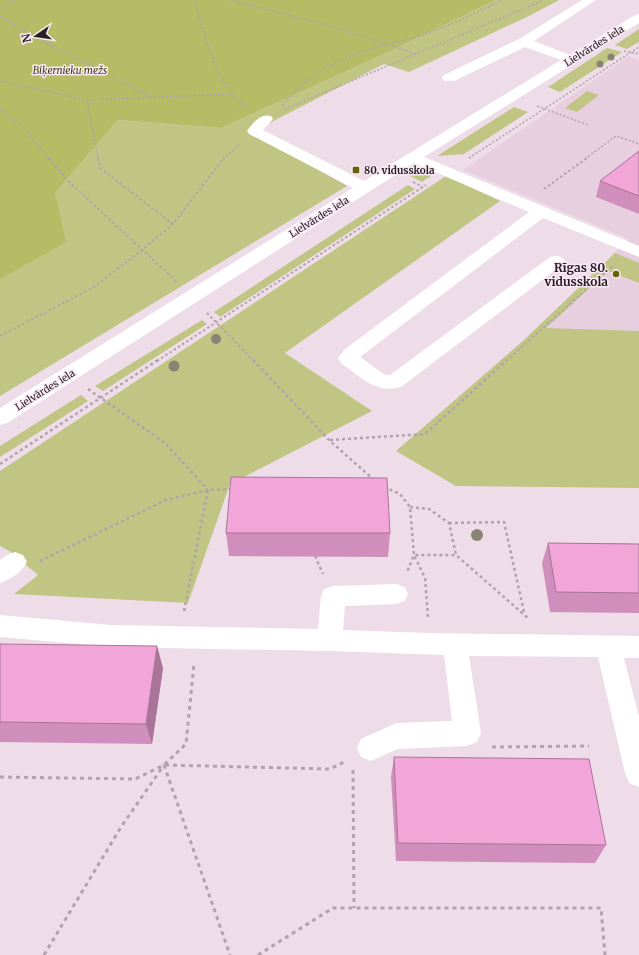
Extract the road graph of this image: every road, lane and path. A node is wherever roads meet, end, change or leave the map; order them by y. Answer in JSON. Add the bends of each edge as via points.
{"nodes":[{"id":1,"x":16,"y":0,"type":"edge"},
{"id":2,"x":195,"y":0,"type":"edge"},
{"id":3,"x":230,"y":0,"type":"edge"},
{"id":4,"x":500,"y":0,"type":"edge"},
{"id":5,"x":544,"y":0,"type":"edge"},
{"id":6,"x":590,"y":0,"type":"edge"},
{"id":7,"x":0,"y":8,"type":"edge"},
{"id":8,"x":0,"y":16,"type":"edge"},
{"id":9,"x":639,"y":18,"type":"edge"},
{"id":10,"x":524,"y":42,"type":"junction"},
{"id":11,"x":387,"y":45,"type":"junction"},
{"id":12,"x":639,"y":47,"type":"edge"},
{"id":13,"x":630,"y":52,"type":"junction"},
{"id":14,"x":416,"y":54,"type":"junction"},
{"id":15,"x":639,"y":54,"type":"edge"},
{"id":16,"x":572,"y":60,"type":"junction"},
{"id":17,"x":449,"y":78,"type":"dead end"},
{"id":18,"x":0,"y":81,"type":"edge"},
{"id":19,"x":512,"y":97,"type":"junction"},
{"id":20,"x":151,"y":98,"type":"junction"},
{"id":21,"x":87,"y":100,"type":"junction"},
{"id":22,"x":545,"y":109,"type":"junction"},
{"id":23,"x":0,"y":110,"type":"edge"},
{"id":24,"x":271,"y":116,"type":"junction"},
{"id":25,"x":588,"y":125,"type":"dead end"},
{"id":26,"x":254,"y":131,"type":"junction"},
{"id":27,"x":639,"y":144,"type":"edge"},
{"id":28,"x":414,"y":158,"type":"junction"},
{"id":29,"x":440,"y":169,"type":"junction"},
{"id":30,"x":365,"y":188,"type":"junction"},
{"id":31,"x":542,"y":192,"type":"dead end"},
{"id":32,"x":541,"y":211,"type":"junction"},
{"id":33,"x":173,"y":224,"type":"junction"},
{"id":34,"x":142,"y":250,"type":"junction"},
{"id":35,"x":635,"y":250,"type":"edge"},
{"id":36,"x":556,"y":261,"type":"dead end"},
{"id":37,"x":192,"y":296,"type":"junction"},
{"id":38,"x":216,"y":322,"type":"junction"},
{"id":39,"x":0,"y":336,"type":"edge"},
{"id":40,"x":86,"y":387,"type":"dead end"},
{"id":41,"x":101,"y":398,"type":"junction"},
{"id":42,"x":0,"y":418,"type":"edge"},
{"id":43,"x":329,"y":440,"type":"junction"},
{"id":44,"x":0,"y":464,"type":"edge"},
{"id":45,"x":239,"y":489,"type":"edge"},
{"id":46,"x":208,"y":490,"type":"junction"},
{"id":47,"x":410,"y":507,"type":"junction"},
{"id":48,"x":449,"y":523,"type":"junction"},
{"id":49,"x":414,"y":555,"type":"junction"},
{"id":50,"x":456,"y":555,"type":"junction"},
{"id":51,"x":8,"y":567,"type":"edge"},
{"id":52,"x":396,"y":594,"type":"joint"},
{"id":53,"x":524,"y":613,"type":"junction"},
{"id":54,"x":534,"y":624,"type":"dead end"},
{"id":55,"x":0,"y":626,"type":"edge"},
{"id":56,"x":197,"y":638,"type":"junction"},
{"id":57,"x":330,"y":640,"type":"junction"},
{"id":58,"x":442,"y":644,"type":"junction"},
{"id":59,"x":639,"y":647,"type":"edge"},
{"id":60,"x":609,"y":648,"type":"junction"},
{"id":61,"x":362,"y":756,"type":"joint"},
{"id":62,"x":164,"y":765,"type":"junction"},
{"id":63,"x":639,"y":773,"type":"edge"},
{"id":64,"x":0,"y":777,"type":"edge"},
{"id":65,"x":354,"y":908,"type":"junction"},
{"id":66,"x":44,"y":955,"type":"edge"},
{"id":67,"x":230,"y":955,"type":"edge"},
{"id":68,"x":258,"y":955,"type":"edge"},
{"id":69,"x":605,"y":955,"type":"edge"}],
"edges":[{"from":1,"to":7,"type":"path"},
{"from":2,"to":20,"type":"path","via":[[217,65],[231,94]]},
{"from":3,"to":11,"type":"path","via":[[339,28]]},
{"from":4,"to":11,"type":"path","via":[[466,18]]},
{"from":5,"to":14,"type":"path"},
{"from":6,"to":10,"type":"street"},
{"from":8,"to":20,"type":"path"},
{"from":9,"to":16,"type":"street","name":"Lielvārdes iela"},
{"from":10,"to":16,"type":"street"},
{"from":10,"to":17,"type":"street"},
{"from":11,"to":14,"type":"path"},
{"from":11,"to":24,"type":"path","via":[[361,52],[331,66],[289,96]]},
{"from":12,"to":13,"type":"path"},
{"from":13,"to":15,"type":"path"},
{"from":13,"to":22,"type":"path"},
{"from":14,"to":24,"type":"path"},
{"from":16,"to":19,"type":"street","name":"Lielvārdes iela"},
{"from":18,"to":21,"type":"path"},
{"from":19,"to":22,"type":"path"},
{"from":19,"to":28,"type":"street","name":"Lielvārdes iela"},
{"from":20,"to":21,"type":"path"},
{"from":21,"to":33,"type":"path","via":[[100,168]]},
{"from":22,"to":25,"type":"path"},
{"from":22,"to":29,"type":"path"},
{"from":23,"to":34,"type":"path","via":[[25,129],[68,181]]},
{"from":24,"to":26,"type":"street"},
{"from":26,"to":30,"type":"street"},
{"from":26,"to":33,"type":"path","via":[[220,161]]},
{"from":27,"to":31,"type":"path","via":[[616,136]]},
{"from":28,"to":29,"type":"street"},
{"from":28,"to":30,"type":"street","name":"Lielvārdes iela"},
{"from":29,"to":32,"type":"street"},
{"from":29,"to":38,"type":"path"},
{"from":30,"to":37,"type":"street","name":"Lielvārdes iela"},
{"from":32,"to":35,"type":"street"},
{"from":32,"to":36,"type":"street","via":[[348,358],[381,382],[394,382]]},
{"from":33,"to":34,"type":"path"},
{"from":34,"to":37,"type":"path"},
{"from":34,"to":39,"type":"path","via":[[94,287]]},
{"from":35,"to":43,"type":"path","via":[[425,434]]},
{"from":37,"to":38,"type":"path"},
{"from":37,"to":42,"type":"street","name":"Lielvārdes iela"},
{"from":38,"to":41,"type":"path"},
{"from":38,"to":43,"type":"path"},
{"from":40,"to":41,"type":"path"},
{"from":41,"to":44,"type":"path"},
{"from":41,"to":46,"type":"path","via":[[165,443]]},
{"from":43,"to":47,"type":"path","via":[[378,484],[400,494]]},
{"from":45,"to":46,"type":"path"},
{"from":46,"to":51,"type":"path","via":[[166,500],[33,565]]},
{"from":46,"to":56,"type":"path","via":[[184,610]]},
{"from":47,"to":48,"type":"path","via":[[429,509]]},
{"from":47,"to":49,"type":"path"},
{"from":48,"to":50,"type":"path"},
{"from":48,"to":53,"type":"path","via":[[504,522]]},
{"from":49,"to":50,"type":"path"},
{"from":49,"to":52,"type":"path"},
{"from":49,"to":58,"type":"path","via":[[424,578]]},
{"from":50,"to":53,"type":"path"},
{"from":52,"to":57,"type":"street","via":[[333,596]]},
{"from":53,"to":54,"type":"path"},
{"from":55,"to":56,"type":"street","via":[[111,636]]},
{"from":56,"to":57,"type":"street"},
{"from":56,"to":62,"type":"path","via":[[186,744]]},
{"from":57,"to":58,"type":"street"},
{"from":58,"to":60,"type":"street"},
{"from":58,"to":61,"type":"street","via":[[467,733],[396,736]]},
{"from":59,"to":60,"type":"street"},
{"from":60,"to":63,"type":"street"},
{"from":61,"to":65,"type":"path"},
{"from":62,"to":64,"type":"path","via":[[135,779]]},
{"from":62,"to":66,"type":"path","via":[[121,827]]},
{"from":62,"to":67,"type":"path"},
{"from":65,"to":68,"type":"path","via":[[333,908]]},
{"from":65,"to":69,"type":"path","via":[[600,908]]}]}
